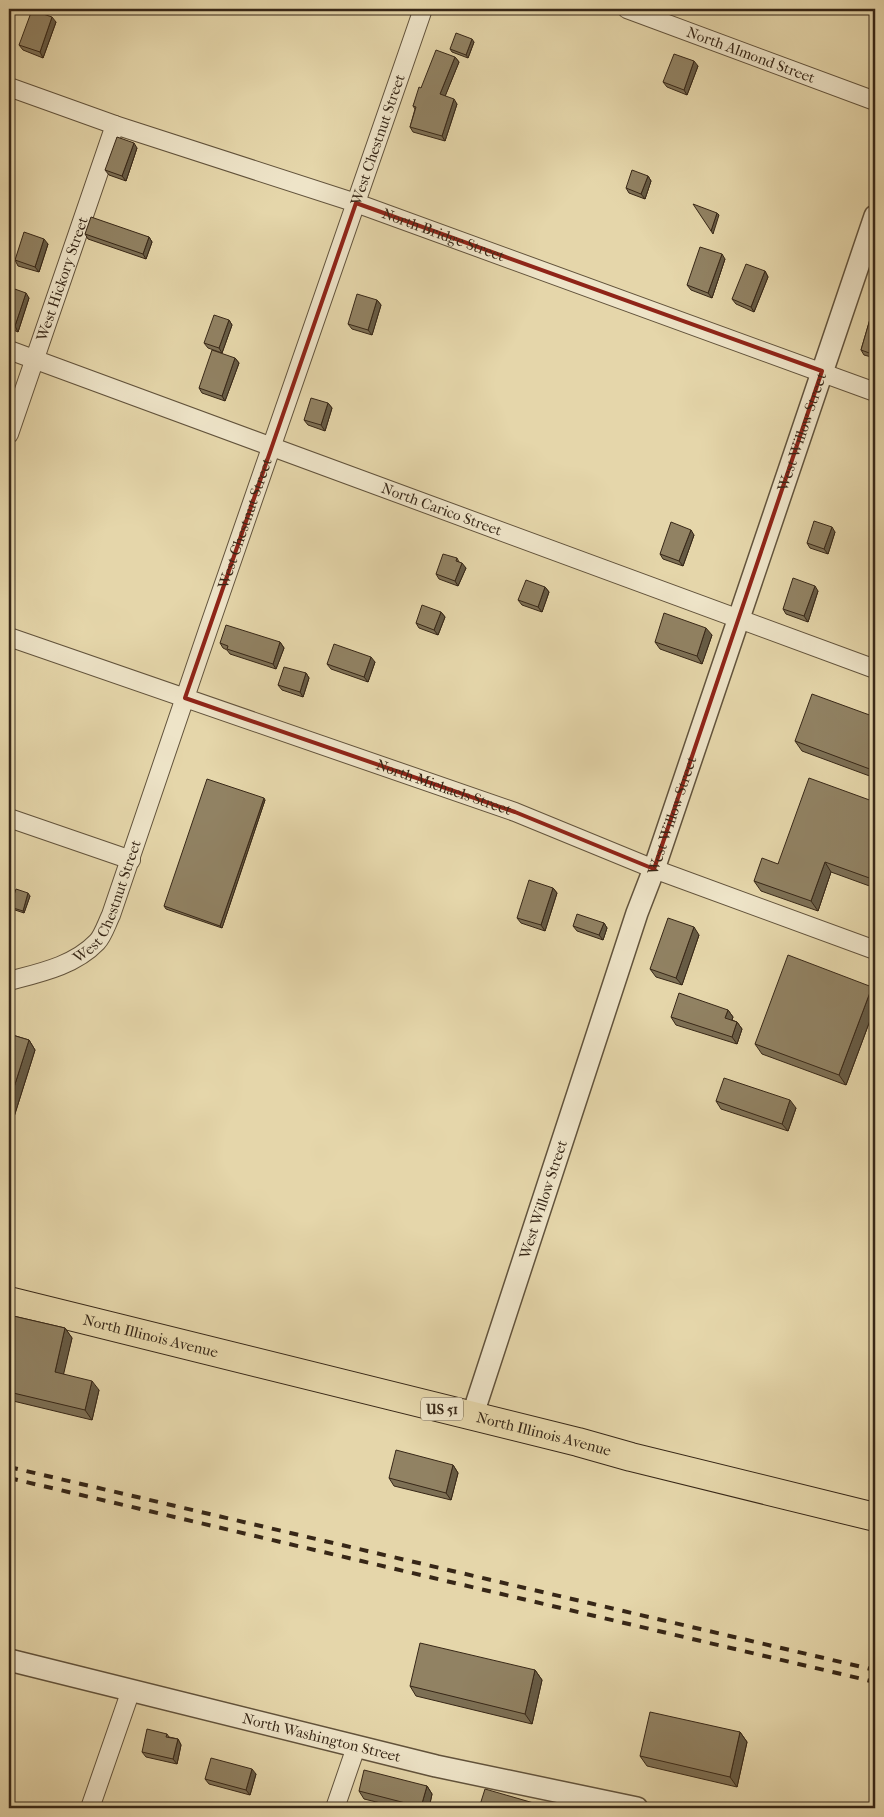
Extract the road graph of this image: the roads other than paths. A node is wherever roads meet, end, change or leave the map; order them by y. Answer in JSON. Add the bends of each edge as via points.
{"nodes":[{"id":1,"x":423,"y":9,"type":"edge"},
{"id":2,"x":627,"y":9,"type":"edge"},
{"id":3,"x":9,"y":87,"type":"edge"},
{"id":4,"x":875,"y":101,"type":"edge"},
{"id":5,"x":115,"y":125,"type":"junction"},
{"id":6,"x":356,"y":203,"type":"junction"},
{"id":7,"x":875,"y":216,"type":"edge"},
{"id":8,"x":9,"y":350,"type":"edge"},
{"id":9,"x":36,"y":359,"type":"junction"},
{"id":10,"x":822,"y":371,"type":"junction"},
{"id":11,"x":875,"y":392,"type":"edge"},
{"id":12,"x":9,"y":434,"type":"edge"},
{"id":13,"x":271,"y":446,"type":"junction"},
{"id":14,"x":739,"y":619,"type":"junction"},
{"id":15,"x":9,"y":637,"type":"edge"},
{"id":16,"x":875,"y":669,"type":"edge"},
{"id":17,"x":185,"y":698,"type":"junction"},
{"id":18,"x":9,"y":818,"type":"edge"},
{"id":19,"x":131,"y":860,"type":"junction"},
{"id":20,"x":654,"y":869,"type":"junction"},
{"id":21,"x":875,"y":950,"type":"edge"},
{"id":22,"x":9,"y":981,"type":"edge"},
{"id":23,"x":9,"y":1300,"type":"edge"},
{"id":24,"x":472,"y":1416,"type":"junction"},
{"id":25,"x":875,"y":1517,"type":"edge"},
{"id":26,"x":9,"y":1660,"type":"edge"},
{"id":27,"x":131,"y":1690,"type":"junction"},
{"id":28,"x":356,"y":1747,"type":"junction"},
{"id":29,"x":602,"y":1805,"type":"edge"},
{"id":30,"x":90,"y":1808,"type":"edge"},
{"id":31,"x":335,"y":1808,"type":"edge"},
{"id":32,"x":637,"y":1808,"type":"edge"}],
"edges":[{"from":1,"to":6,"type":"street","name":"West Chestnut Street"},
{"from":2,"to":4,"type":"street","name":"North Almond Street"},
{"from":3,"to":5,"type":"street","name":"North Bridge Street"},
{"from":5,"to":6,"type":"street","name":"North Bridge Street"},
{"from":5,"to":9,"type":"street","name":"West Hickory Street"},
{"from":6,"to":10,"type":"street","name":"North Bridge Street"},
{"from":6,"to":13,"type":"street","name":"West Chestnut Street"},
{"from":7,"to":10,"type":"street","name":"West Willow Street"},
{"from":8,"to":9,"type":"street","name":"North Carico Street"},
{"from":9,"to":12,"type":"street","name":"West Hickory Street"},
{"from":9,"to":13,"type":"street","name":"North Carico Street"},
{"from":10,"to":11,"type":"street","name":"North Bridge Street"},
{"from":10,"to":14,"type":"street","name":"West Willow Street"},
{"from":13,"to":14,"type":"street","name":"North Carico Street"},
{"from":13,"to":17,"type":"street","name":"West Chestnut Street"},
{"from":14,"to":16,"type":"street","name":"North Carico Street"},
{"from":14,"to":20,"type":"street","name":"West Willow Street"},
{"from":15,"to":17,"type":"street","name":"North Michaels Street"},
{"from":17,"to":19,"type":"street","name":"West Chestnut Street"},
{"from":17,"to":20,"type":"street","name":"North Michaels Street","via":[[515,812]]},
{"from":18,"to":19,"type":"street"},
{"from":19,"to":22,"type":"street","name":"West Chestnut Street","via":[[112,915],[98,941],[81,955],[51,970]]},
{"from":20,"to":21,"type":"street","name":"North Michaels Street"},
{"from":20,"to":24,"type":"street","name":"West Willow Street"},
{"from":23,"to":24,"type":"main road","name":"North Illinois Avenue","number":"US 51"},
{"from":24,"to":25,"type":"main road","name":"North Illinois Avenue","number":"US 51"},
{"from":26,"to":27,"type":"street","name":"North Washington Street"},
{"from":27,"to":28,"type":"street","name":"North Washington Street"},
{"from":27,"to":30,"type":"street"},
{"from":28,"to":29,"type":"street","name":"North Washington Street"},
{"from":28,"to":31,"type":"street"},
{"from":29,"to":32,"type":"street","name":"North Washington Street"}]}
